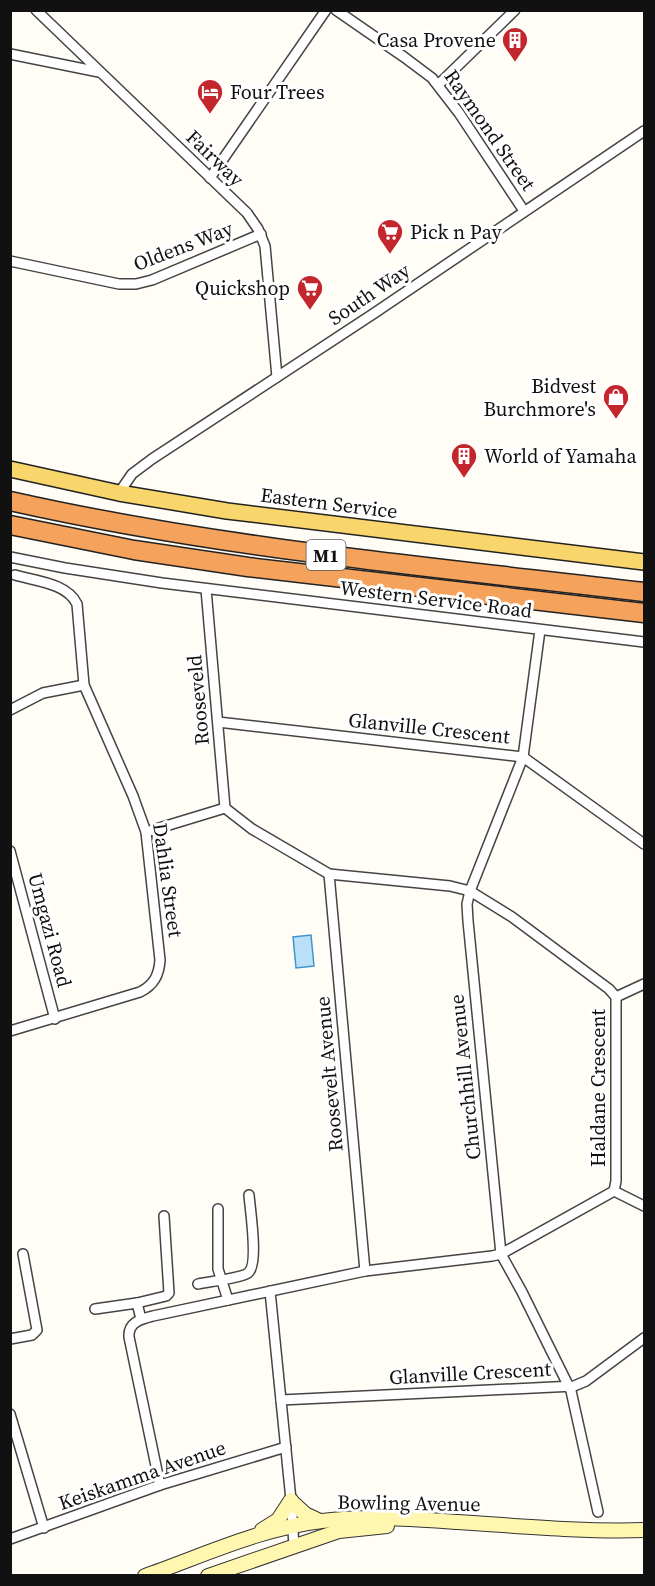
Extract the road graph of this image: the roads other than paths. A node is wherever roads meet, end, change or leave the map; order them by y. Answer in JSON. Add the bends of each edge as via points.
{"nodes":[{"id":1,"x":36,"y":10,"type":"edge"},
{"id":2,"x":326,"y":10,"type":"edge"},
{"id":3,"x":336,"y":10,"type":"edge"},
{"id":4,"x":514,"y":10,"type":"edge"},
{"id":5,"x":10,"y":54,"type":"edge"},
{"id":6,"x":99,"y":72,"type":"junction"},
{"id":7,"x":438,"y":85,"type":"junction"},
{"id":8,"x":645,"y":130,"type":"edge"},
{"id":9,"x":210,"y":178,"type":"junction"},
{"id":10,"x":524,"y":211,"type":"junction"},
{"id":11,"x":261,"y":234,"type":"junction"},
{"id":12,"x":10,"y":261,"type":"edge"},
{"id":13,"x":277,"y":377,"type":"junction"},
{"id":14,"x":10,"y":469,"type":"edge"},
{"id":15,"x":119,"y":493,"type":"junction"},
{"id":16,"x":10,"y":501,"type":"edge"},
{"id":17,"x":10,"y":525,"type":"edge"},
{"id":18,"x":10,"y":557,"type":"edge"},
{"id":19,"x":645,"y":562,"type":"edge"},
{"id":20,"x":15,"y":575,"type":"dead end"},
{"id":21,"x":206,"y":589,"type":"junction"},
{"id":22,"x":645,"y":592,"type":"edge"},
{"id":23,"x":645,"y":613,"type":"edge"},
{"id":24,"x":540,"y":630,"type":"junction"},
{"id":25,"x":645,"y":642,"type":"edge"},
{"id":26,"x":84,"y":685,"type":"junction"},
{"id":27,"x":10,"y":710,"type":"edge"},
{"id":28,"x":218,"y":722,"type":"junction"},
{"id":29,"x":523,"y":757,"type":"junction"},
{"id":30,"x":225,"y":808,"type":"junction"},
{"id":31,"x":146,"y":832,"type":"junction"},
{"id":32,"x":643,"y":840,"type":"edge"},
{"id":33,"x":10,"y":851,"type":"edge"},
{"id":34,"x":329,"y":874,"type":"junction"},
{"id":35,"x":470,"y":891,"type":"junction"},
{"id":36,"x":645,"y":984,"type":"edge"},
{"id":37,"x":616,"y":997,"type":"junction"},
{"id":38,"x":56,"y":1019,"type":"junction"},
{"id":39,"x":10,"y":1031,"type":"edge"},
{"id":40,"x":614,"y":1191,"type":"junction"},
{"id":41,"x":249,"y":1195,"type":"dead end"},
{"id":42,"x":645,"y":1206,"type":"edge"},
{"id":43,"x":218,"y":1209,"type":"dead end"},
{"id":44,"x":164,"y":1216,"type":"dead end"},
{"id":45,"x":23,"y":1254,"type":"dead end"},
{"id":46,"x":501,"y":1254,"type":"junction"},
{"id":47,"x":365,"y":1271,"type":"junction"},
{"id":48,"x":220,"y":1279,"type":"junction"},
{"id":49,"x":198,"y":1284,"type":"dead end"},
{"id":50,"x":270,"y":1290,"type":"junction"},
{"id":51,"x":228,"y":1300,"type":"junction"},
{"id":52,"x":137,"y":1302,"type":"junction"},
{"id":53,"x":96,"y":1309,"type":"dead end"},
{"id":54,"x":141,"y":1319,"type":"junction"},
{"id":55,"x":645,"y":1338,"type":"edge"},
{"id":56,"x":10,"y":1339,"type":"edge"},
{"id":57,"x":569,"y":1387,"type":"junction"},
{"id":58,"x":281,"y":1400,"type":"junction"},
{"id":59,"x":10,"y":1414,"type":"edge"},
{"id":60,"x":286,"y":1447,"type":"junction"},
{"id":61,"x":160,"y":1485,"type":"junction"},
{"id":62,"x":292,"y":1501,"type":"junction"},
{"id":63,"x":598,"y":1512,"type":"dead end"},
{"id":64,"x":320,"y":1521,"type":"junction"},
{"id":65,"x":292,"y":1526,"type":"junction"},
{"id":66,"x":44,"y":1528,"type":"junction"},
{"id":67,"x":645,"y":1530,"type":"edge"},
{"id":68,"x":645,"y":1536,"type":"edge"},
{"id":69,"x":251,"y":1538,"type":"junction"},
{"id":70,"x":10,"y":1539,"type":"edge"},
{"id":71,"x":294,"y":1546,"type":"junction"},
{"id":72,"x":145,"y":1575,"type":"edge"},
{"id":73,"x":208,"y":1575,"type":"edge"}],
"edges":[{"from":1,"to":6,"type":"street","name":"Fairway"},
{"from":2,"to":9,"type":"street"},
{"from":3,"to":7,"type":"street","name":"Raymond Street","via":[[423,70]]},
{"from":4,"to":7,"type":"street"},
{"from":5,"to":6,"type":"street"},
{"from":6,"to":9,"type":"street","name":"Fairway"},
{"from":7,"to":10,"type":"street","name":"Raymond Street"},
{"from":8,"to":10,"type":"street","name":"South Way"},
{"from":9,"to":11,"type":"street","name":"Fairway","via":[[247,213]]},
{"from":10,"to":13,"type":"street","name":"South Way"},
{"from":11,"to":12,"type":"street","name":"Oldens Way","via":[[136,284],[105,282]]},
{"from":11,"to":13,"type":"street","name":"Fairway"},
{"from":13,"to":15,"type":"street","name":"South Way","via":[[140,468]]},
{"from":14,"to":15,"type":"main road","name":"Eastern Service"},
{"from":15,"to":19,"type":"main road","name":"Eastern Service","via":[[270,517]]},
{"from":16,"to":22,"type":"highway","number":"M1","via":[[83,518],[232,543]]},
{"from":17,"to":23,"type":"highway","number":"M1","via":[[248,567]]},
{"from":18,"to":21,"type":"street","name":"Western Service Road"},
{"from":20,"to":26,"type":"street","name":"Dahlia Street","via":[[63,590],[75,600]]},
{"from":21,"to":24,"type":"street","name":"Western Service Road"},
{"from":21,"to":28,"type":"street","name":"Rooseveld"},
{"from":24,"to":25,"type":"street","name":"Western Service Road"},
{"from":24,"to":29,"type":"street","name":"Churchhill Avenue"},
{"from":26,"to":27,"type":"street","via":[[43,693]]},
{"from":26,"to":31,"type":"street","name":"Dahlia Street"},
{"from":28,"to":29,"type":"street","name":"Glanville Crescent"},
{"from":28,"to":30,"type":"street","name":"Rooseveld"},
{"from":29,"to":32,"type":"street","name":"Glanville Crescent"},
{"from":29,"to":35,"type":"street","name":"Churchhill Avenue"},
{"from":30,"to":31,"type":"street"},
{"from":30,"to":34,"type":"street","name":"Haldane Crescent","via":[[252,829]]},
{"from":31,"to":38,"type":"street","name":"Dahlia Street","via":[[159,950],[156,977],[140,992]]},
{"from":33,"to":38,"type":"street","name":"Umgazi Road"},
{"from":34,"to":35,"type":"street","name":"Haldane Crescent"},
{"from":34,"to":47,"type":"street","name":"Roosevelt Avenue"},
{"from":35,"to":37,"type":"street","name":"Haldane Crescent","via":[[538,935]]},
{"from":35,"to":46,"type":"street","name":"Churchhill Avenue","via":[[468,921]]},
{"from":36,"to":37,"type":"street"},
{"from":37,"to":40,"type":"street","name":"Haldane Crescent"},
{"from":38,"to":39,"type":"street","name":"Dahlia Street"},
{"from":40,"to":42,"type":"street"},
{"from":40,"to":46,"type":"street","name":"Haldane Crescent"},
{"from":41,"to":48,"type":"street","via":[[253,1264],[245,1275]]},
{"from":43,"to":48,"type":"street"},
{"from":44,"to":52,"type":"street","via":[[169,1293]]},
{"from":45,"to":56,"type":"street","via":[[37,1330],[32,1335]]},
{"from":46,"to":47,"type":"street","name":"Haldane Crescent"},
{"from":46,"to":57,"type":"street","name":"Churchhill Avenue"},
{"from":47,"to":50,"type":"street","name":"Haldane Crescent"},
{"from":48,"to":49,"type":"street"},
{"from":48,"to":51,"type":"street"},
{"from":50,"to":51,"type":"street","name":"Haldane Crescent"},
{"from":50,"to":58,"type":"street"},
{"from":51,"to":54,"type":"street","name":"Haldane Crescent"},
{"from":52,"to":53,"type":"street"},
{"from":52,"to":54,"type":"street"},
{"from":54,"to":61,"type":"street","name":"Haldane Crescent","via":[[131,1325],[129,1337]]},
{"from":55,"to":57,"type":"street","name":"Glanville Crescent","via":[[583,1383]]},
{"from":57,"to":58,"type":"street","name":"Glanville Crescent"},
{"from":57,"to":63,"type":"street","name":"Churchhill Avenue"},
{"from":58,"to":60,"type":"street"},
{"from":59,"to":66,"type":"street"},
{"from":60,"to":61,"type":"street","name":"Keiskamma Avenue"},
{"from":60,"to":62,"type":"street"},
{"from":61,"to":66,"type":"street","name":"Keiskamma Avenue"},
{"from":62,"to":64,"type":"main road","via":[[305,1514]]},
{"from":62,"to":65,"type":"street"},
{"from":62,"to":69,"type":"main road","via":[[278,1520]]},
{"from":64,"to":65,"type":"main road","name":"Bowling Avenue"},
{"from":64,"to":67,"type":"main road","name":"Bowling Avenue","via":[[377,1518]]},
{"from":65,"to":69,"type":"main road","name":"Bowling Avenue"},
{"from":65,"to":71,"type":"street"},
{"from":66,"to":70,"type":"street","name":"Keiskamma Avenue"},
{"from":68,"to":71,"type":"main road","name":"Bowling Avenue","via":[[378,1526],[339,1531]]},
{"from":69,"to":72,"type":"main road","name":"Bowling Avenue"},
{"from":71,"to":73,"type":"main road","name":"Bowling Avenue"}]}
